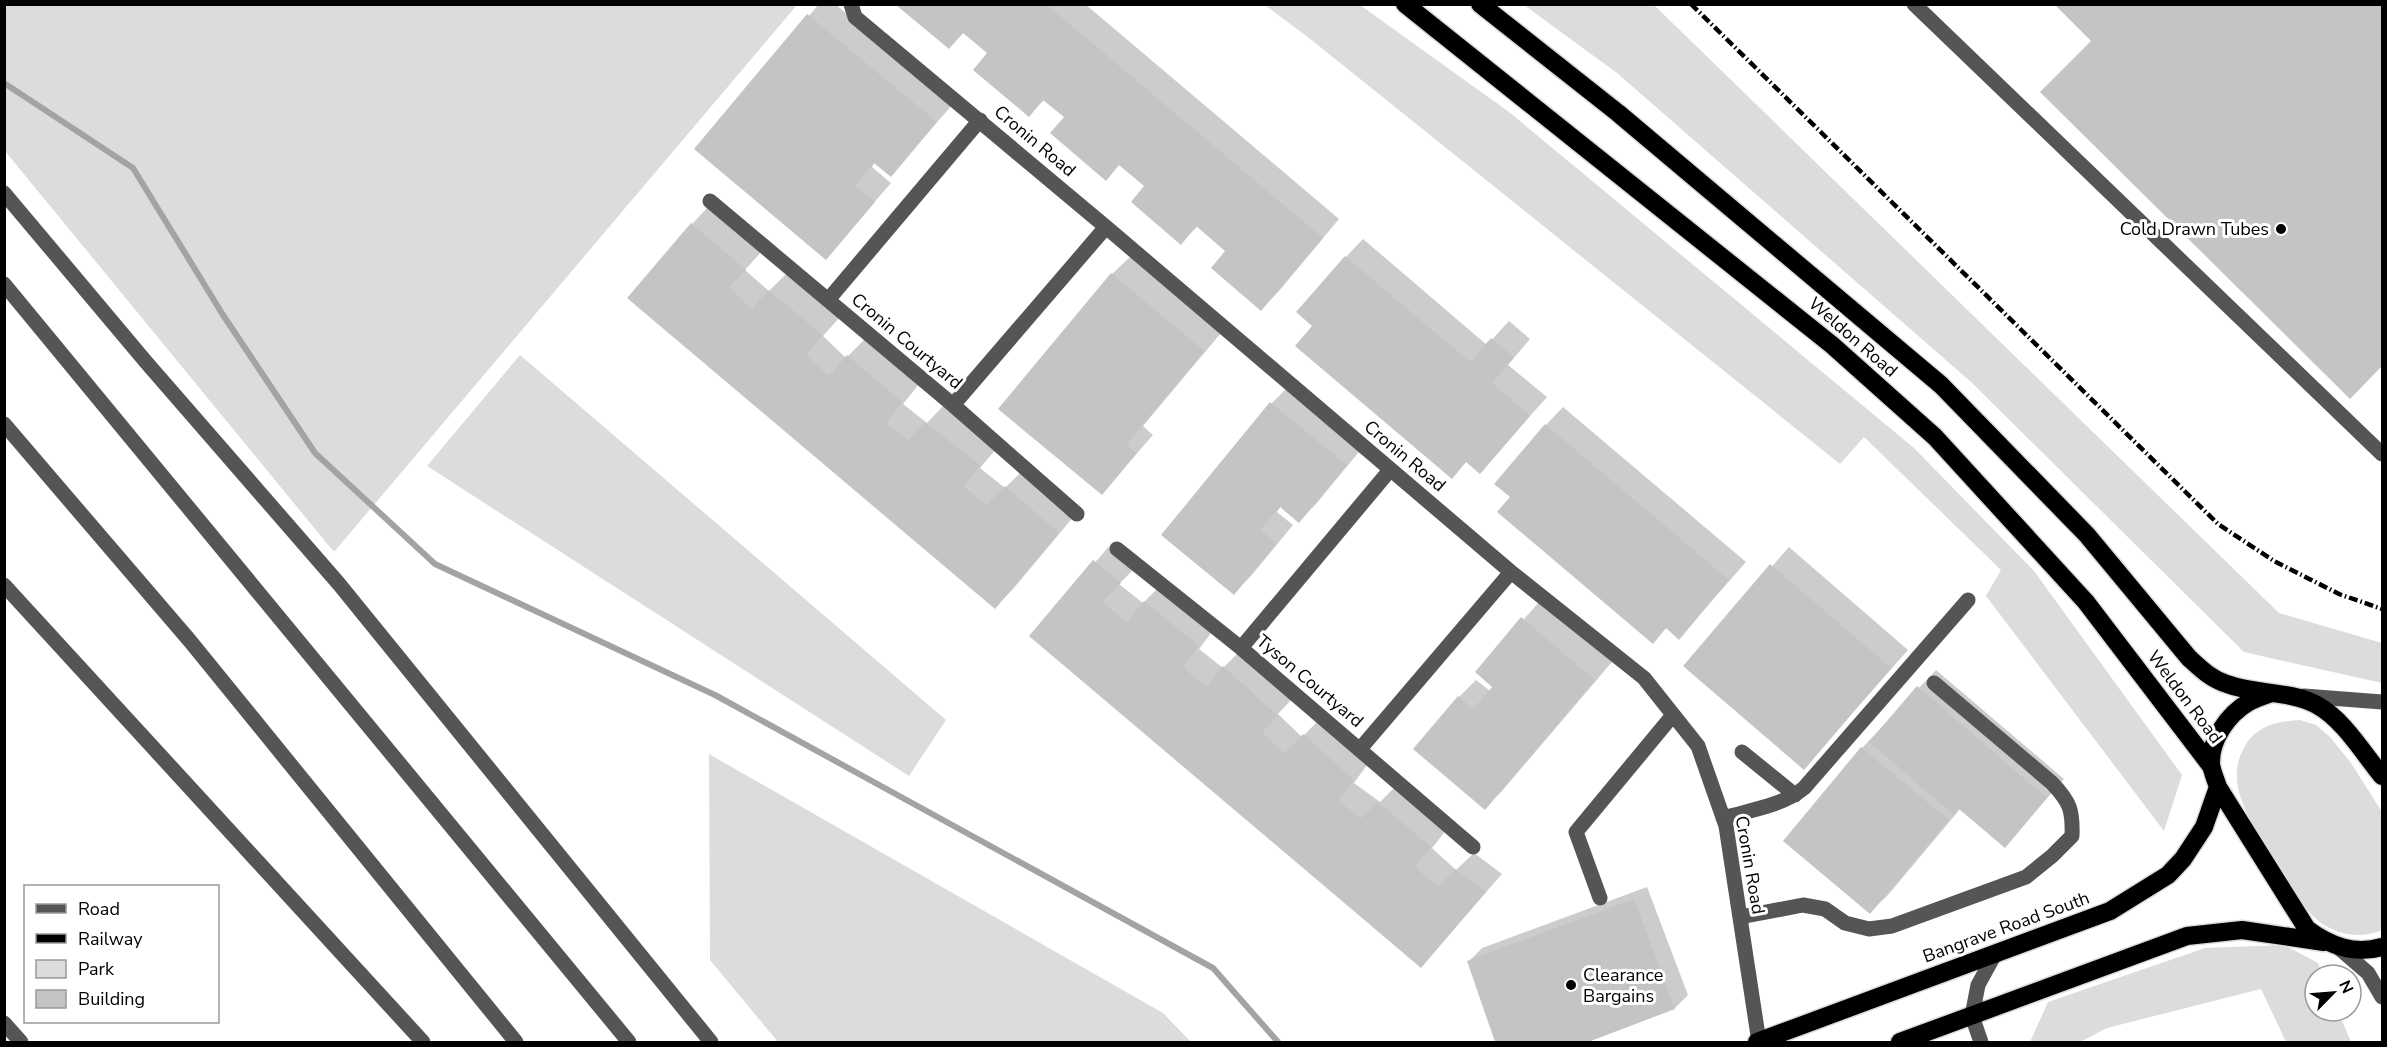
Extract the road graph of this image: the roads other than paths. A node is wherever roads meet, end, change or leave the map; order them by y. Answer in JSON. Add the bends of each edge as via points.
{"nodes":[{"id":1,"x":851,"y":4,"type":"edge"},
{"id":2,"x":1405,"y":4,"type":"edge"},
{"id":3,"x":1480,"y":4,"type":"edge"},
{"id":4,"x":1914,"y":4,"type":"edge"},
{"id":5,"x":980,"y":120,"type":"junction"},
{"id":6,"x":4,"y":193,"type":"edge"},
{"id":7,"x":710,"y":201,"type":"dead end"},
{"id":8,"x":1106,"y":227,"type":"junction"},
{"id":9,"x":4,"y":284,"type":"edge"},
{"id":10,"x":828,"y":300,"type":"junction"},
{"id":11,"x":953,"y":405,"type":"junction"},
{"id":12,"x":4,"y":424,"type":"edge"},
{"id":13,"x":2382,"y":454,"type":"edge"},
{"id":14,"x":1390,"y":470,"type":"junction"},
{"id":15,"x":1077,"y":514,"type":"dead end"},
{"id":16,"x":1117,"y":549,"type":"dead end"},
{"id":17,"x":1511,"y":572,"type":"junction"},
{"id":18,"x":4,"y":585,"type":"edge"},
{"id":19,"x":1968,"y":600,"type":"dead end"},
{"id":20,"x":1241,"y":648,"type":"junction"},
{"id":21,"x":1934,"y":682,"type":"dead end"},
{"id":22,"x":2271,"y":693,"type":"junction"},
{"id":23,"x":2292,"y":696,"type":"junction"},
{"id":24,"x":2382,"y":702,"type":"edge"},
{"id":25,"x":1673,"y":715,"type":"junction"},
{"id":26,"x":1360,"y":749,"type":"junction"},
{"id":27,"x":1742,"y":752,"type":"dead end"},
{"id":28,"x":2211,"y":766,"type":"junction"},
{"id":29,"x":2382,"y":776,"type":"edge"},
{"id":30,"x":2218,"y":787,"type":"junction"},
{"id":31,"x":1795,"y":795,"type":"junction"},
{"id":32,"x":1723,"y":818,"type":"junction"},
{"id":33,"x":1473,"y":847,"type":"dead end"},
{"id":34,"x":1600,"y":898,"type":"dead end"},
{"id":35,"x":1740,"y":916,"type":"junction"},
{"id":36,"x":2332,"y":945,"type":"junction"},
{"id":37,"x":2382,"y":947,"type":"edge"},
{"id":38,"x":1995,"y":954,"type":"junction"},
{"id":39,"x":2382,"y":997,"type":"edge"},
{"id":40,"x":1972,"y":1016,"type":"junction"},
{"id":41,"x":4,"y":1023,"type":"edge"},
{"id":42,"x":21,"y":1042,"type":"edge"},
{"id":43,"x":423,"y":1042,"type":"edge"},
{"id":44,"x":516,"y":1042,"type":"edge"},
{"id":45,"x":628,"y":1042,"type":"edge"},
{"id":46,"x":711,"y":1042,"type":"edge"},
{"id":47,"x":1758,"y":1042,"type":"edge"},
{"id":48,"x":1900,"y":1042,"type":"edge"},
{"id":49,"x":1981,"y":1042,"type":"edge"}],
"edges":[{"from":1,"to":5,"type":"street","name":"Cronin Road","via":[[855,17]]},
{"from":2,"to":28,"type":"highway","name":"Weldon Road","via":[[1832,345],[1935,437],[2086,602]]},
{"from":3,"to":22,"type":"highway","name":"Weldon Road","via":[[1618,113],[1941,385],[2087,535],[2189,658],[2208,675],[2227,685]]},
{"from":4,"to":13,"type":"street"},
{"from":5,"to":8,"type":"street","name":"Cronin Road"},
{"from":5,"to":10,"type":"street"},
{"from":6,"to":46,"type":"street","via":[[339,584]]},
{"from":7,"to":10,"type":"street","name":"Cronin Courtyard"},
{"from":8,"to":11,"type":"street"},
{"from":8,"to":14,"type":"street","name":"Cronin Road"},
{"from":9,"to":45,"type":"street"},
{"from":10,"to":11,"type":"street","name":"Cronin Courtyard"},
{"from":11,"to":15,"type":"street","name":"Cronin Courtyard"},
{"from":12,"to":44,"type":"street","via":[[190,641]]},
{"from":14,"to":17,"type":"street","name":"Cronin Road"},
{"from":14,"to":20,"type":"street"},
{"from":16,"to":20,"type":"street","name":"Tyson Courtyard"},
{"from":17,"to":25,"type":"street","name":"Cronin Road","via":[[1644,678]]},
{"from":17,"to":26,"type":"street"},
{"from":18,"to":43,"type":"street"},
{"from":19,"to":31,"type":"street","via":[[1813,780]]},
{"from":20,"to":26,"type":"street","name":"Tyson Courtyard"},
{"from":21,"to":35,"type":"street","via":[[2052,783],[2068,801],[2073,818],[2072,837],[2026,877],[1892,926],[1869,929],[1845,923],[1825,909],[1803,905]]},
{"from":22,"to":23,"type":"highway","name":"Weldon Road"},
{"from":22,"to":28,"type":"highway","via":[[2249,702],[2230,717],[2217,736]]},
{"from":23,"to":24,"type":"street"},
{"from":23,"to":29,"type":"highway","name":"Weldon Road","via":[[2316,705],[2334,718]]},
{"from":25,"to":32,"type":"street","name":"Cronin Road","via":[[1698,746]]},
{"from":25,"to":34,"type":"street","via":[[1576,832]]},
{"from":26,"to":33,"type":"street","name":"Tyson Courtyard"},
{"from":27,"to":31,"type":"street"},
{"from":28,"to":30,"type":"highway"},
{"from":30,"to":36,"type":"highway","via":[[2307,929]]},
{"from":30,"to":38,"type":"highway","name":"Bangrave Road South","via":[[2197,841],[2168,875],[2110,911]]},
{"from":31,"to":32,"type":"street"},
{"from":32,"to":35,"type":"street","name":"Cronin Road"},
{"from":35,"to":47,"type":"street","name":"Cronin Road"},
{"from":36,"to":37,"type":"highway","via":[[2355,950]]},
{"from":36,"to":39,"type":"street","via":[[2368,973]]},
{"from":36,"to":40,"type":"highway","via":[[2242,930],[2187,936]]},
{"from":38,"to":40,"type":"street","via":[[1978,985]]},
{"from":38,"to":47,"type":"highway","name":"Bangrave Road South"},
{"from":40,"to":48,"type":"highway"},
{"from":40,"to":49,"type":"street"},
{"from":41,"to":42,"type":"street"}]}
